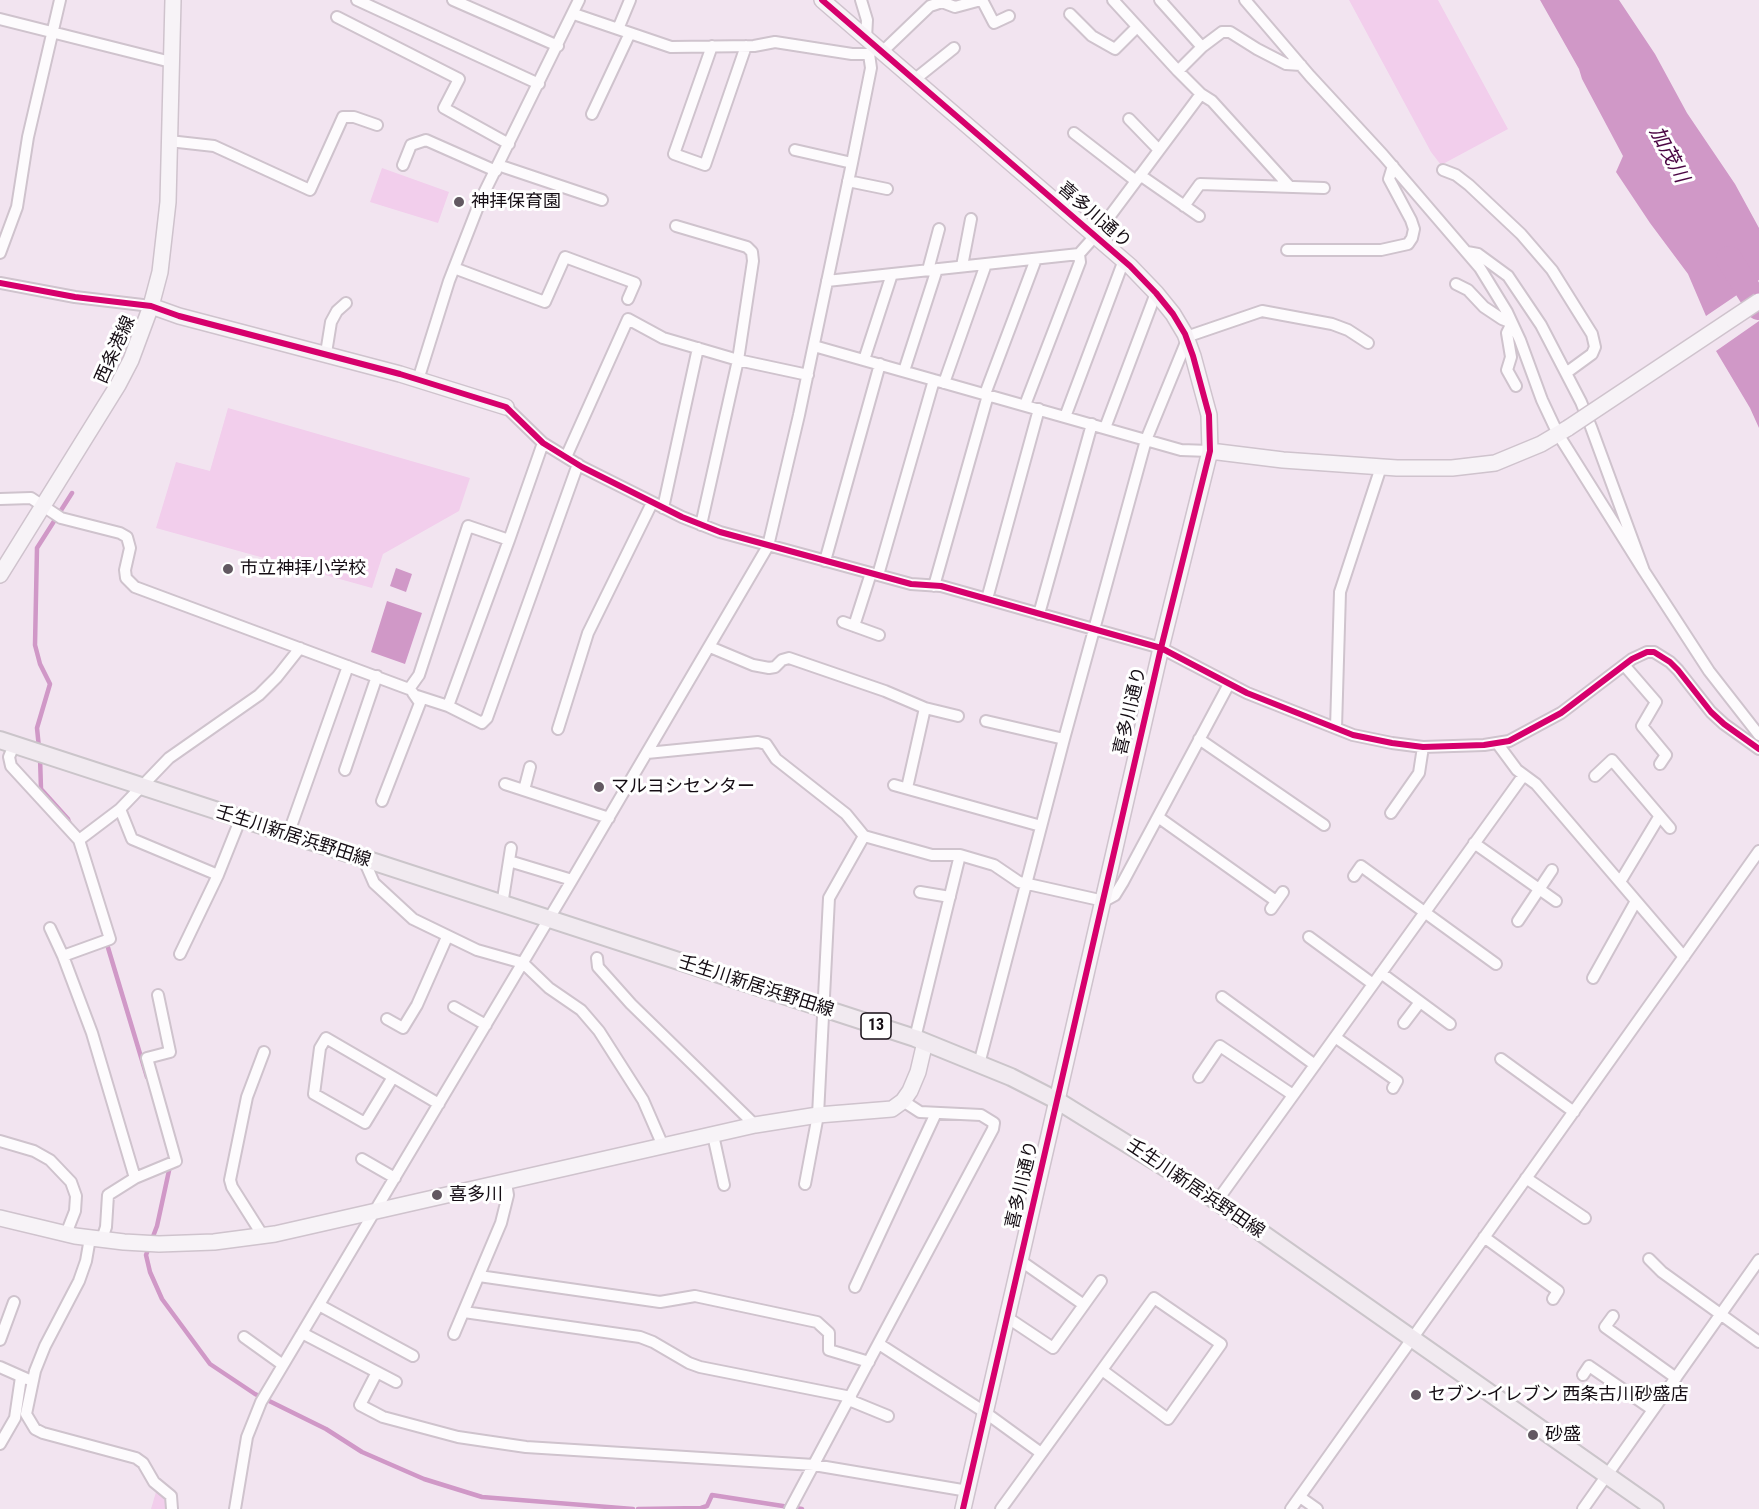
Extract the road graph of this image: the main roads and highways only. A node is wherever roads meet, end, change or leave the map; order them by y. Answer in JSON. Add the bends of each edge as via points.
{"nodes":[{"id":1,"x":7,"y":743,"type":"edge"},
{"id":2,"x":1655,"y":1509,"type":"edge"}],
"edges":[{"from":1,"to":2,"type":"main road","name":"壬生川新居浜野田線","number":"13","via":[[920,1040],[1011,1077],[1058,1101],[1217,1202]]}]}
